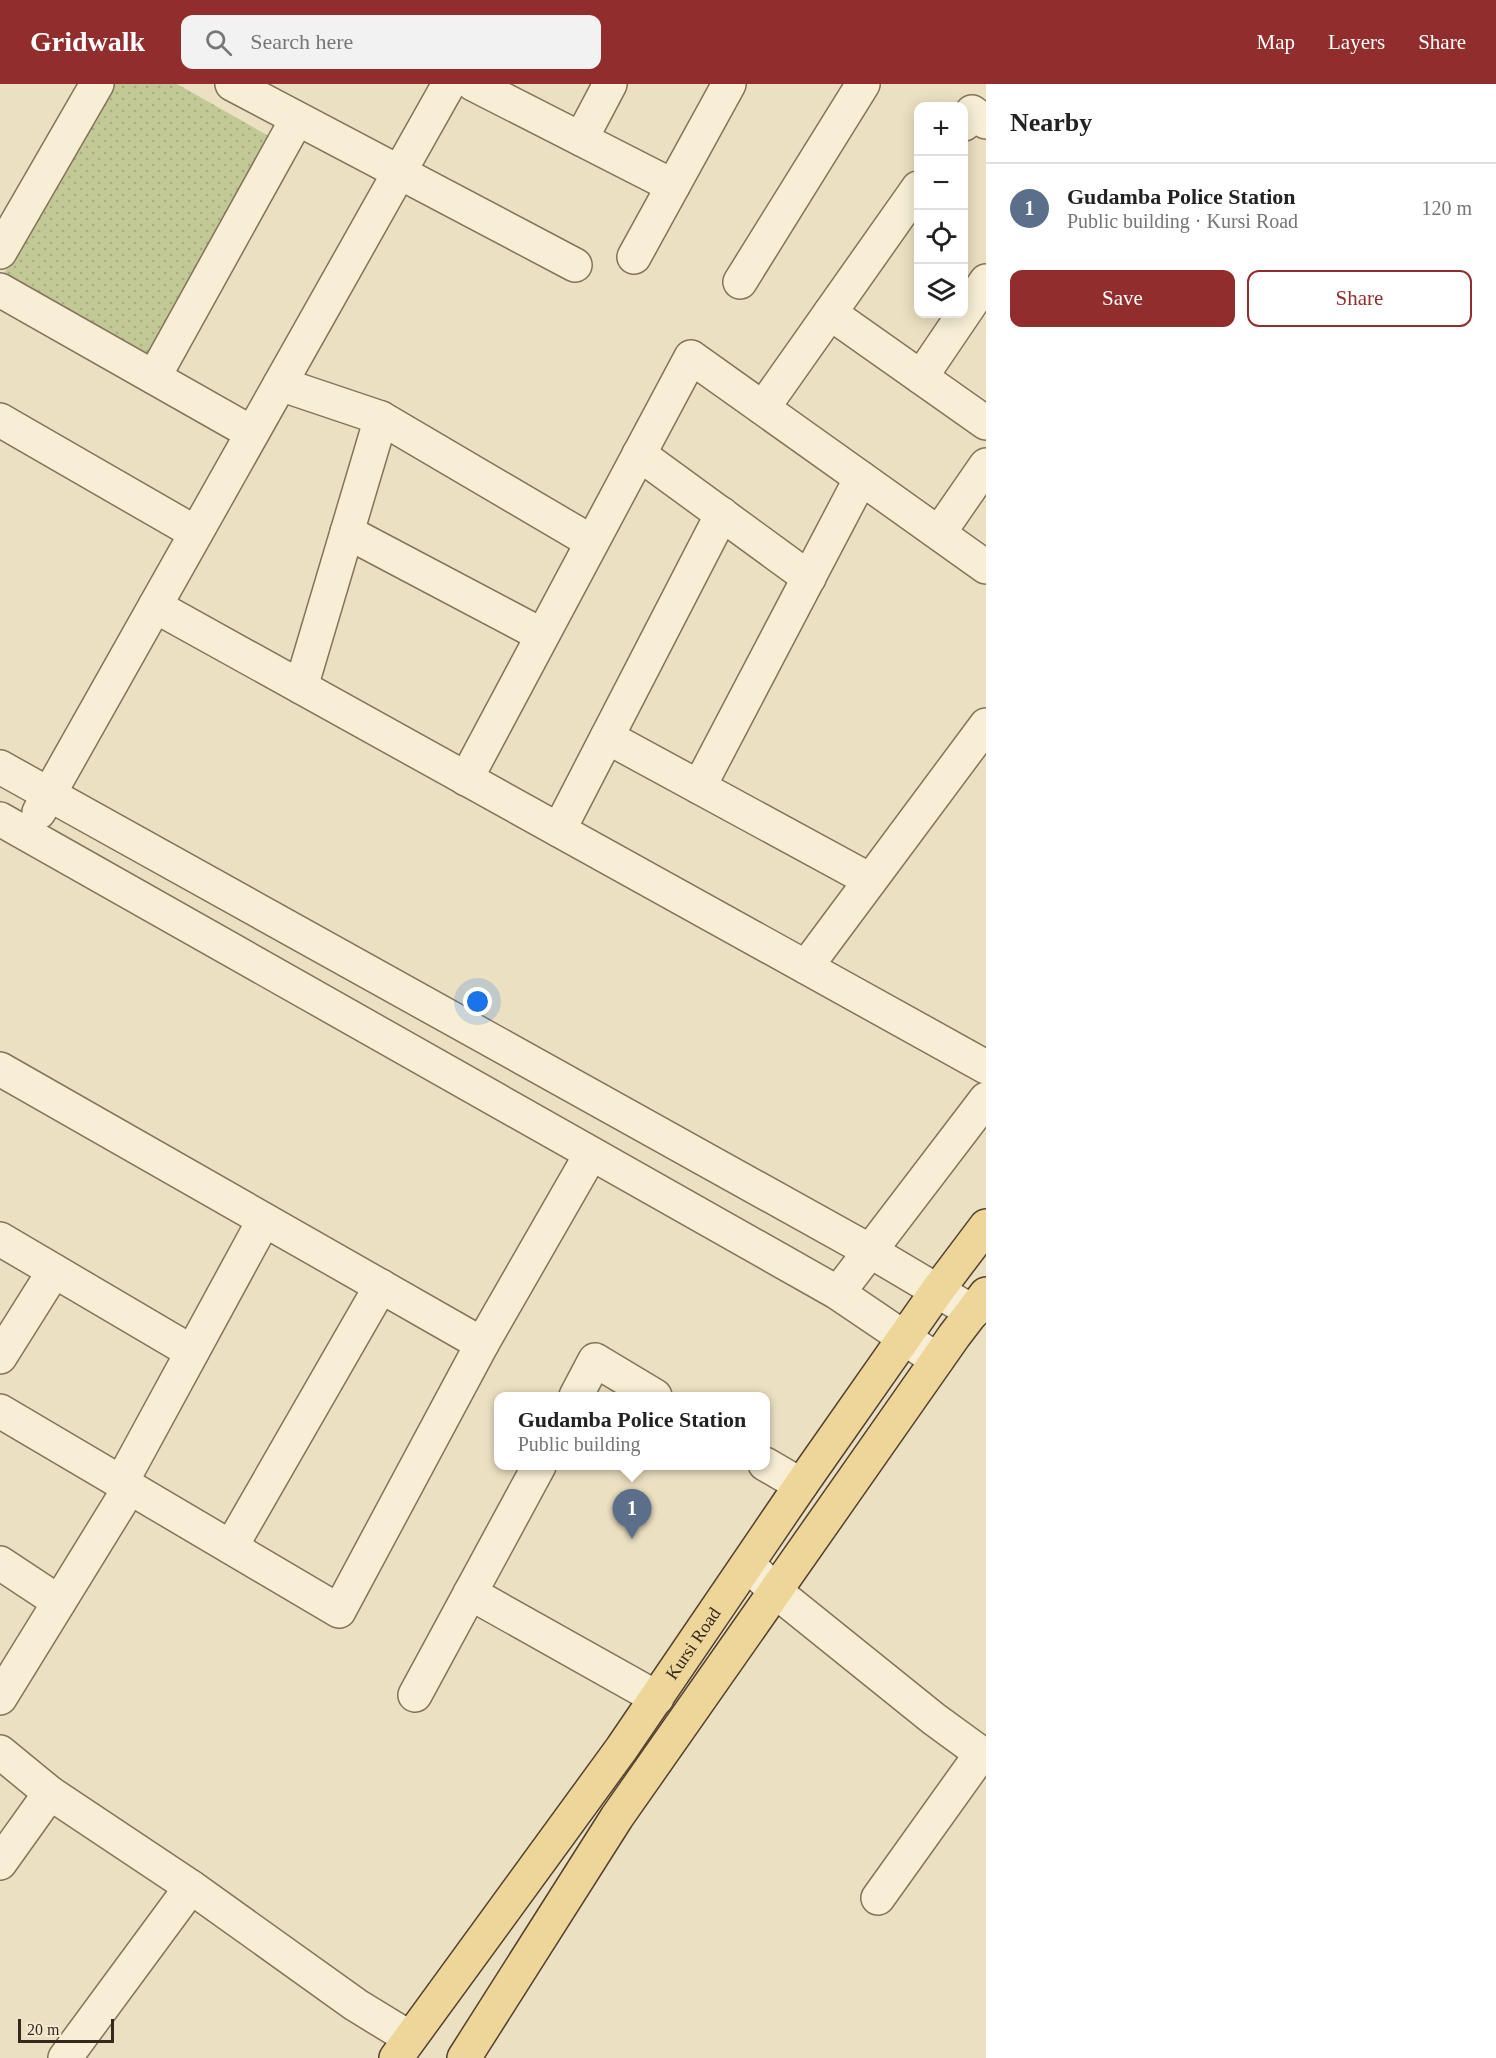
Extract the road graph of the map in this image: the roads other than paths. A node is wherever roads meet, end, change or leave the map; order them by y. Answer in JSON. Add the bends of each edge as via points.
{"nodes":[{"id":1,"x":97,"y":84,"type":"edge"},
{"id":2,"x":232,"y":84,"type":"edge"},
{"id":3,"x":448,"y":84,"type":"edge"},
{"id":4,"x":473,"y":84,"type":"edge"},
{"id":5,"x":610,"y":84,"type":"edge"},
{"id":6,"x":729,"y":84,"type":"edge"},
{"id":7,"x":863,"y":84,"type":"edge"},
{"id":8,"x":968,"y":117,"type":"edge"},
{"id":9,"x":297,"y":119,"type":"junction"},
{"id":10,"x":986,"y":122,"type":"edge"},
{"id":11,"x":580,"y":139,"type":"junction"},
{"id":12,"x":399,"y":172,"type":"junction"},
{"id":13,"x":673,"y":186,"type":"junction"},
{"id":14,"x":914,"y":194,"type":"edge"},
{"id":15,"x":0,"y":252,"type":"edge"},
{"id":16,"x":634,"y":257,"type":"dead end"},
{"id":17,"x":575,"y":266,"type":"dead end"},
{"id":18,"x":986,"y":281,"type":"edge"},
{"id":19,"x":740,"y":282,"type":"dead end"},
{"id":20,"x":0,"y":290,"type":"edge"},
{"id":21,"x":830,"y":313,"type":"junction"},
{"id":22,"x":154,"y":377,"type":"junction"},
{"id":23,"x":921,"y":377,"type":"junction"},
{"id":24,"x":280,"y":384,"type":"junction"},
{"id":25,"x":764,"y":408,"type":"junction"},
{"id":26,"x":381,"y":418,"type":"junction"},
{"id":27,"x":0,"y":420,"type":"edge"},
{"id":28,"x":986,"y":423,"type":"edge"},
{"id":29,"x":252,"y":433,"type":"junction"},
{"id":30,"x":639,"y":454,"type":"junction"},
{"id":31,"x":986,"y":465,"type":"edge"},
{"id":32,"x":861,"y":478,"type":"junction"},
{"id":33,"x":722,"y":514,"type":"junction"},
{"id":34,"x":347,"y":532,"type":"junction"},
{"id":35,"x":196,"y":533,"type":"junction"},
{"id":36,"x":939,"y":533,"type":"junction"},
{"id":37,"x":592,"y":542,"type":"junction"},
{"id":38,"x":986,"y":567,"type":"edge"},
{"id":39,"x":809,"y":578,"type":"junction"},
{"id":40,"x":155,"y":606,"type":"junction"},
{"id":41,"x":543,"y":636,"type":"junction"},
{"id":42,"x":301,"y":687,"type":"junction"},
{"id":43,"x":986,"y":725,"type":"edge"},
{"id":44,"x":607,"y":737,"type":"junction"},
{"id":45,"x":0,"y":766,"type":"edge"},
{"id":46,"x":466,"y":779,"type":"junction"},
{"id":47,"x":699,"y":787,"type":"junction"},
{"id":48,"x":49,"y":794,"type":"junction"},
{"id":49,"x":13,"y":827,"type":"edge"},
{"id":50,"x":559,"y":830,"type":"junction"},
{"id":51,"x":870,"y":880,"type":"junction"},
{"id":52,"x":806,"y":967,"type":"junction"},
{"id":53,"x":986,"y":1067,"type":"edge"},
{"id":54,"x":5,"y":1082,"type":"edge"},
{"id":55,"x":986,"y":1099,"type":"edge"},
{"id":56,"x":591,"y":1154,"type":"junction"},
{"id":57,"x":264,"y":1220,"type":"junction"},
{"id":58,"x":986,"y":1226,"type":"edge"},
{"id":59,"x":0,"y":1239,"type":"edge"},
{"id":60,"x":870,"y":1251,"type":"junction"},
{"id":61,"x":54,"y":1270,"type":"junction"},
{"id":62,"x":381,"y":1286,"type":"junction"},
{"id":63,"x":937,"y":1291,"type":"junction"},
{"id":64,"x":838,"y":1293,"type":"junction"},
{"id":65,"x":980,"y":1303,"type":"edge"},
{"id":66,"x":905,"y":1338,"type":"junction"},
{"id":67,"x":482,"y":1344,"type":"junction"},
{"id":68,"x":192,"y":1352,"type":"junction"},
{"id":69,"x":0,"y":1357,"type":"edge"},
{"id":70,"x":937,"y":1360,"type":"junction"},
{"id":71,"x":578,"y":1392,"type":"edge"},
{"id":72,"x":648,"y":1392,"type":"edge"},
{"id":73,"x":0,"y":1411,"type":"edge"},
{"id":74,"x":770,"y":1467,"type":"edge"},
{"id":75,"x":537,"y":1470,"type":"edge"},
{"id":76,"x":126,"y":1485,"type":"junction"},
{"id":77,"x":801,"y":1485,"type":"junction"},
{"id":78,"x":231,"y":1547,"type":"junction"},
{"id":79,"x":0,"y":1563,"type":"edge"},
{"id":80,"x":748,"y":1564,"type":"junction"},
{"id":81,"x":775,"y":1591,"type":"junction"},
{"id":82,"x":470,"y":1593,"type":"junction"},
{"id":83,"x":59,"y":1602,"type":"junction"},
{"id":84,"x":415,"y":1695,"type":"dead end"},
{"id":85,"x":0,"y":1698,"type":"edge"},
{"id":86,"x":657,"y":1698,"type":"junction"},
{"id":87,"x":0,"y":1752,"type":"edge"},
{"id":88,"x":984,"y":1755,"type":"edge"},
{"id":89,"x":50,"y":1793,"type":"junction"},
{"id":90,"x":0,"y":1863,"type":"edge"},
{"id":91,"x":191,"y":1887,"type":"junction"},
{"id":92,"x":878,"y":1898,"type":"dead end"},
{"id":93,"x":403,"y":2048,"type":"edge"},
{"id":94,"x":65,"y":2058,"type":"edge"},
{"id":95,"x":464,"y":2058,"type":"edge"}],
"edges":[{"from":1,"to":15,"type":"street"},
{"from":2,"to":9,"type":"street"},
{"from":3,"to":12,"type":"street"},
{"from":4,"to":11,"type":"street"},
{"from":5,"to":11,"type":"street"},
{"from":6,"to":13,"type":"street"},
{"from":7,"to":19,"type":"street"},
{"from":8,"to":10,"type":"street","via":[[972,112]]},
{"from":9,"to":12,"type":"street"},
{"from":9,"to":22,"type":"street"},
{"from":11,"to":13,"type":"street"},
{"from":12,"to":17,"type":"street"},
{"from":12,"to":24,"type":"street"},
{"from":13,"to":16,"type":"street"},
{"from":14,"to":21,"type":"street"},
{"from":18,"to":23,"type":"street"},
{"from":20,"to":22,"type":"street"},
{"from":21,"to":23,"type":"street"},
{"from":21,"to":25,"type":"street"},
{"from":22,"to":29,"type":"street"},
{"from":23,"to":28,"type":"street"},
{"from":24,"to":26,"type":"street"},
{"from":24,"to":29,"type":"street"},
{"from":25,"to":30,"type":"street","via":[[691,357]]},
{"from":25,"to":32,"type":"street"},
{"from":26,"to":34,"type":"street"},
{"from":26,"to":37,"type":"street"},
{"from":27,"to":35,"type":"street"},
{"from":29,"to":35,"type":"street"},
{"from":30,"to":33,"type":"street"},
{"from":30,"to":37,"type":"street"},
{"from":31,"to":36,"type":"street"},
{"from":32,"to":36,"type":"street"},
{"from":32,"to":39,"type":"street"},
{"from":33,"to":39,"type":"street"},
{"from":33,"to":44,"type":"street"},
{"from":34,"to":41,"type":"street"},
{"from":34,"to":42,"type":"street"},
{"from":35,"to":40,"type":"street"},
{"from":36,"to":38,"type":"street"},
{"from":37,"to":41,"type":"street"},
{"from":39,"to":47,"type":"street"},
{"from":40,"to":42,"type":"street"},
{"from":40,"to":48,"type":"street"},
{"from":41,"to":46,"type":"street"},
{"from":42,"to":46,"type":"street"},
{"from":43,"to":51,"type":"street"},
{"from":44,"to":47,"type":"street"},
{"from":44,"to":50,"type":"street"},
{"from":45,"to":48,"type":"street"},
{"from":46,"to":50,"type":"street"},
{"from":47,"to":51,"type":"street"},
{"from":48,"to":49,"type":"street"},
{"from":48,"to":60,"type":"street"},
{"from":49,"to":56,"type":"street"},
{"from":50,"to":52,"type":"street"},
{"from":51,"to":52,"type":"street"},
{"from":52,"to":53,"type":"street"},
{"from":54,"to":57,"type":"street"},
{"from":55,"to":60,"type":"street"},
{"from":56,"to":64,"type":"street"},
{"from":56,"to":67,"type":"street"},
{"from":57,"to":62,"type":"street"},
{"from":57,"to":68,"type":"street"},
{"from":58,"to":63,"type":"main road","name":"Kursi Road"},
{"from":59,"to":61,"type":"street"},
{"from":60,"to":63,"type":"street"},
{"from":60,"to":64,"type":"street"},
{"from":61,"to":68,"type":"street"},
{"from":61,"to":69,"type":"street"},
{"from":62,"to":67,"type":"street"},
{"from":62,"to":78,"type":"street"},
{"from":63,"to":65,"type":"street"},
{"from":63,"to":66,"type":"main road","name":"Kursi Road"},
{"from":64,"to":66,"type":"street"},
{"from":65,"to":70,"type":"main road","name":"Kursi Road"},
{"from":66,"to":70,"type":"street"},
{"from":66,"to":77,"type":"main road","name":"Kursi Road"},
{"from":67,"to":78,"type":"street","via":[[339,1611]]},
{"from":68,"to":76,"type":"street"},
{"from":70,"to":81,"type":"main road","name":"Kursi Road"},
{"from":71,"to":72,"type":"street","via":[[595,1360]]},
{"from":73,"to":76,"type":"street"},
{"from":74,"to":77,"type":"street"},
{"from":75,"to":82,"type":"street"},
{"from":76,"to":78,"type":"street"},
{"from":76,"to":83,"type":"street"},
{"from":77,"to":80,"type":"main road","name":"Kursi Road"},
{"from":79,"to":83,"type":"street"},
{"from":80,"to":81,"type":"street"},
{"from":80,"to":86,"type":"main road","name":"Kursi Road"},
{"from":81,"to":88,"type":"street"},
{"from":81,"to":95,"type":"main road","name":"Kursi Road","via":[[617,1817]]},
{"from":82,"to":84,"type":"street"},
{"from":82,"to":86,"type":"street"},
{"from":83,"to":85,"type":"street"},
{"from":86,"to":93,"type":"main road","name":"Kursi Road"},
{"from":87,"to":89,"type":"street"},
{"from":88,"to":92,"type":"street"},
{"from":89,"to":90,"type":"street"},
{"from":89,"to":91,"type":"street"},
{"from":91,"to":93,"type":"street","via":[[356,2005]]},
{"from":91,"to":94,"type":"street"}]}
